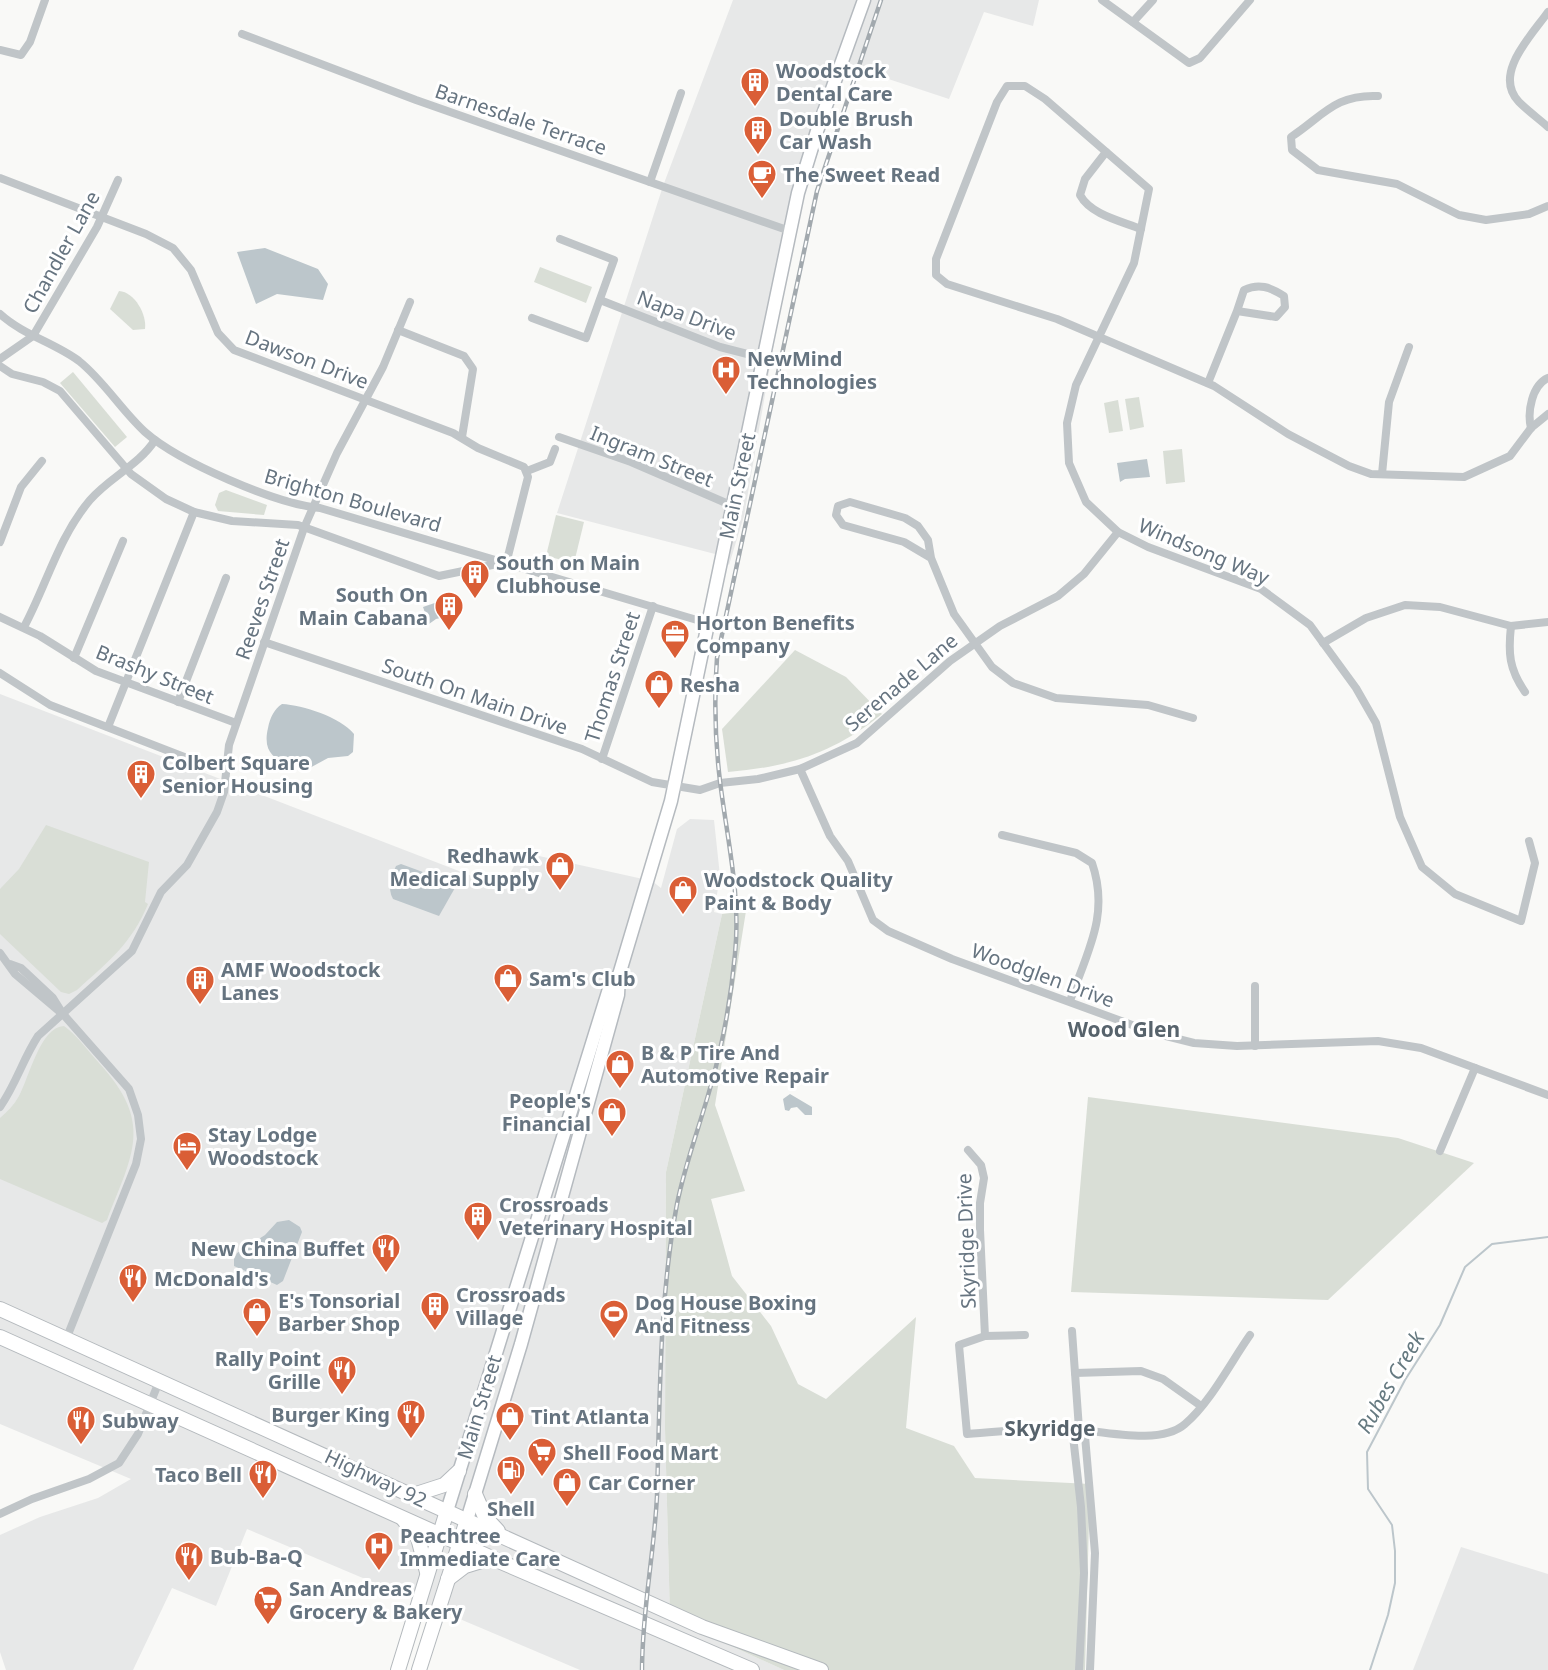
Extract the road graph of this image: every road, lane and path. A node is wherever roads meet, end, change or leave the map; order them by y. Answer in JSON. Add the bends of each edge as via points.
{"nodes":[{"id":1,"x":45,"y":0,"type":"edge"},
{"id":2,"x":1102,"y":0,"type":"edge"},
{"id":3,"x":1153,"y":0,"type":"edge"},
{"id":4,"x":1250,"y":0,"type":"edge"},
{"id":5,"x":861,"y":1,"type":"edge"},
{"id":6,"x":1548,"y":12,"type":"edge"},
{"id":7,"x":1133,"y":22,"type":"junction"},
{"id":8,"x":242,"y":34,"type":"dead end"},
{"id":9,"x":0,"y":50,"type":"edge"},
{"id":10,"x":681,"y":93,"type":"dead end"},
{"id":11,"x":1378,"y":96,"type":"dead end"},
{"id":12,"x":1548,"y":127,"type":"edge"},
{"id":13,"x":1106,"y":152,"type":"junction"},
{"id":14,"x":0,"y":178,"type":"edge"},
{"id":15,"x":118,"y":180,"type":"dead end"},
{"id":16,"x":650,"y":182,"type":"junction"},
{"id":17,"x":1548,"y":206,"type":"edge"},
{"id":18,"x":101,"y":218,"type":"junction"},
{"id":19,"x":1141,"y":229,"type":"junction"},
{"id":20,"x":790,"y":231,"type":"junction"},
{"id":21,"x":560,"y":239,"type":"dead end"},
{"id":22,"x":600,"y":300,"type":"junction"},
{"id":23,"x":410,"y":302,"type":"dead end"},
{"id":24,"x":1237,"y":311,"type":"junction"},
{"id":25,"x":0,"y":314,"type":"edge"},
{"id":26,"x":532,"y":318,"type":"dead end"},
{"id":27,"x":398,"y":330,"type":"junction"},
{"id":28,"x":33,"y":336,"type":"junction"},
{"id":29,"x":1098,"y":338,"type":"junction"},
{"id":30,"x":1409,"y":347,"type":"dead end"},
{"id":31,"x":763,"y":358,"type":"junction"},
{"id":32,"x":0,"y":359,"type":"edge"},
{"id":33,"x":0,"y":366,"type":"edge"},
{"id":34,"x":1548,"y":378,"type":"edge"},
{"id":35,"x":1208,"y":383,"type":"junction"},
{"id":36,"x":365,"y":400,"type":"junction"},
{"id":37,"x":1548,"y":414,"type":"edge"},
{"id":38,"x":1531,"y":428,"type":"junction"},
{"id":39,"x":462,"y":437,"type":"junction"},
{"id":40,"x":559,"y":437,"type":"dead end"},
{"id":41,"x":155,"y":440,"type":"junction"},
{"id":42,"x":555,"y":449,"type":"dead end"},
{"id":43,"x":42,"y":461,"type":"dead end"},
{"id":44,"x":126,"y":469,"type":"junction"},
{"id":45,"x":527,"y":471,"type":"junction"},
{"id":46,"x":1382,"y":474,"type":"junction"},
{"id":47,"x":733,"y":506,"type":"junction"},
{"id":48,"x":312,"y":507,"type":"junction"},
{"id":49,"x":194,"y":512,"type":"junction"},
{"id":50,"x":304,"y":528,"type":"junction"},
{"id":51,"x":1118,"y":532,"type":"junction"},
{"id":52,"x":123,"y":541,"type":"dead end"},
{"id":53,"x":0,"y":542,"type":"edge"},
{"id":54,"x":931,"y":558,"type":"junction"},
{"id":55,"x":504,"y":563,"type":"junction"},
{"id":56,"x":226,"y":578,"type":"dead end"},
{"id":57,"x":653,"y":606,"type":"junction"},
{"id":58,"x":0,"y":617,"type":"edge"},
{"id":59,"x":1548,"y":622,"type":"edge"},
{"id":60,"x":707,"y":623,"type":"junction"},
{"id":61,"x":1511,"y":626,"type":"junction"},
{"id":62,"x":24,"y":627,"type":"junction"},
{"id":63,"x":264,"y":642,"type":"junction"},
{"id":64,"x":974,"y":643,"type":"junction"},
{"id":65,"x":1323,"y":643,"type":"junction"},
{"id":66,"x":74,"y":658,"type":"junction"},
{"id":67,"x":0,"y":673,"type":"edge"},
{"id":68,"x":125,"y":682,"type":"junction"},
{"id":69,"x":1525,"y":692,"type":"dead end"},
{"id":70,"x":178,"y":702,"type":"junction"},
{"id":71,"x":1193,"y":718,"type":"dead end"},
{"id":72,"x":236,"y":723,"type":"junction"},
{"id":73,"x":108,"y":728,"type":"junction"},
{"id":74,"x":602,"y":759,"type":"junction"},
{"id":75,"x":225,"y":768,"type":"junction"},
{"id":76,"x":800,"y":769,"type":"junction"},
{"id":77,"x":673,"y":787,"type":"junction"},
{"id":78,"x":1002,"y":835,"type":"dead end"},
{"id":79,"x":1529,"y":842,"type":"dead end"},
{"id":80,"x":0,"y":953,"type":"edge"},
{"id":81,"x":619,"y":975,"type":"junction"},
{"id":82,"x":1256,"y":986,"type":"dead end"},
{"id":83,"x":1070,"y":1001,"type":"junction"},
{"id":84,"x":63,"y":1014,"type":"junction"},
{"id":85,"x":1255,"y":1046,"type":"junction"},
{"id":86,"x":1475,"y":1068,"type":"junction"},
{"id":87,"x":1548,"y":1095,"type":"edge"},
{"id":88,"x":0,"y":1107,"type":"edge"},
{"id":89,"x":968,"y":1150,"type":"dead end"},
{"id":90,"x":1440,"y":1151,"type":"dead end"},
{"id":91,"x":0,"y":1309,"type":"edge"},
{"id":92,"x":1072,"y":1331,"type":"dead end"},
{"id":93,"x":1025,"y":1335,"type":"dead end"},
{"id":94,"x":1250,"y":1335,"type":"dead end"},
{"id":95,"x":985,"y":1336,"type":"junction"},
{"id":96,"x":0,"y":1337,"type":"edge"},
{"id":97,"x":66,"y":1338,"type":"junction"},
{"id":98,"x":1075,"y":1373,"type":"junction"},
{"id":99,"x":160,"y":1379,"type":"junction"},
{"id":100,"x":151,"y":1404,"type":"junction"},
{"id":101,"x":1201,"y":1406,"type":"junction"},
{"id":102,"x":1079,"y":1429,"type":"junction"},
{"id":103,"x":459,"y":1471,"type":"junction"},
{"id":104,"x":475,"y":1494,"type":"junction"},
{"id":105,"x":413,"y":1495,"type":"junction"},
{"id":106,"x":447,"y":1511,"type":"junction"},
{"id":107,"x":0,"y":1514,"type":"edge"},
{"id":108,"x":402,"y":1518,"type":"junction"},
{"id":109,"x":467,"y":1520,"type":"junction"},
{"id":110,"x":440,"y":1535,"type":"junction"},
{"id":111,"x":504,"y":1536,"type":"junction"},
{"id":112,"x":460,"y":1544,"type":"junction"},
{"id":113,"x":491,"y":1558,"type":"junction"},
{"id":114,"x":428,"y":1575,"type":"junction"},
{"id":115,"x":448,"y":1580,"type":"junction"},
{"id":116,"x":723,"y":1636,"type":"junction"},
{"id":117,"x":1079,"y":1652,"type":"junction"},
{"id":118,"x":717,"y":1654,"type":"junction"},
{"id":119,"x":398,"y":1670,"type":"edge"},
{"id":120,"x":419,"y":1670,"type":"edge"},
{"id":121,"x":753,"y":1670,"type":"edge"},
{"id":122,"x":821,"y":1670,"type":"edge"},
{"id":123,"x":1072,"y":1670,"type":"edge"},
{"id":124,"x":1079,"y":1670,"type":"edge"},
{"id":125,"x":1090,"y":1670,"type":"edge"}],
"edges":[{"from":1,"to":9,"type":"street","via":[[30,42],[21,55]]},
{"from":2,"to":7,"type":"street"},
{"from":3,"to":7,"type":"street"},
{"from":4,"to":7,"type":"street","via":[[1195,62],[1183,60]]},
{"from":5,"to":20,"type":"main road","name":"Main Street","via":[[810,152]]},
{"from":6,"to":12,"type":"street","via":[[1512,64],[1510,81],[1517,101]]},
{"from":8,"to":16,"type":"street","name":"Barnesdale Terrace"},
{"from":10,"to":16,"type":"street"},
{"from":11,"to":17,"type":"street","via":[[1347,99],[1329,106],[1291,137],[1292,150],[1318,170],[1397,184],[1459,215],[1486,220],[1529,214]]},
{"from":13,"to":19,"type":"street","name":"Windsong Way","via":[[1149,189]]},
{"from":13,"to":19,"type":"street","via":[[1085,179],[1080,195],[1085,204]]},
{"from":13,"to":29,"type":"street","name":"Windsong Way","via":[[1045,99],[1025,86],[1007,86],[996,102],[936,259],[936,275],[947,284],[1057,319]]},
{"from":14,"to":18,"type":"street","name":"Dawson Drive"},
{"from":15,"to":18,"type":"street","name":"Chandler Lane"},
{"from":16,"to":20,"type":"street","name":"Barnesdale Terrace"},
{"from":18,"to":28,"type":"street","name":"Chandler Lane"},
{"from":18,"to":36,"type":"street","name":"Dawson Drive","via":[[146,234],[180,255],[195,279],[214,326],[234,350]]},
{"from":19,"to":29,"type":"street","name":"Windsong Way","via":[[1134,263]]},
{"from":20,"to":31,"type":"main road","name":"Main Street"},
{"from":21,"to":22,"type":"street","via":[[614,260]]},
{"from":22,"to":26,"type":"street","via":[[586,338]]},
{"from":22,"to":31,"type":"street","name":"Napa Drive","via":[[720,347]]},
{"from":23,"to":27,"type":"street","name":"Reeves Street"},
{"from":24,"to":24,"type":"street","via":[[1276,317],[1285,307],[1284,296],[1271,287],[1253,285],[1244,290]]},
{"from":24,"to":35,"type":"street"},
{"from":25,"to":28,"type":"street","name":"Brighton Boulevard"},
{"from":27,"to":36,"type":"street","name":"Reeves Street"},
{"from":27,"to":39,"type":"street","via":[[464,356],[473,369]]},
{"from":28,"to":32,"type":"street","name":"Chandler Lane"},
{"from":28,"to":41,"type":"street","name":"Brighton Boulevard","via":[[82,363]]},
{"from":29,"to":35,"type":"street","name":"Windsong Way"},
{"from":29,"to":51,"type":"street","name":"Windsong Way","via":[[1076,385],[1067,423],[1069,463],[1086,502]]},
{"from":30,"to":46,"type":"street","via":[[1389,402]]},
{"from":31,"to":47,"type":"main road","name":"Main Street"},
{"from":33,"to":44,"type":"street","via":[[60,391]]},
{"from":34,"to":38,"type":"street","via":[[1534,395]]},
{"from":35,"to":46,"type":"street","name":"Windsong Way","via":[[1288,434],[1349,466]]},
{"from":36,"to":39,"type":"street","name":"Dawson Drive"},
{"from":36,"to":48,"type":"street","name":"Reeves Street"},
{"from":37,"to":38,"type":"street","name":"Windsong Way"},
{"from":38,"to":46,"type":"street","name":"Windsong Way","via":[[1510,456],[1464,477]]},
{"from":39,"to":45,"type":"street","name":"Dawson Drive"},
{"from":40,"to":47,"type":"street","name":"Ingram Street","via":[[631,462]]},
{"from":41,"to":44,"type":"street"},
{"from":41,"to":48,"type":"street","name":"Brighton Boulevard","via":[[229,478]]},
{"from":42,"to":45,"type":"street","via":[[550,462]]},
{"from":43,"to":53,"type":"street","via":[[21,487]]},
{"from":44,"to":49,"type":"street","via":[[154,491]]},
{"from":44,"to":62,"type":"street","via":[[91,499],[63,538]]},
{"from":45,"to":55,"type":"street"},
{"from":47,"to":60,"type":"main road","name":"Main Street"},
{"from":48,"to":50,"type":"street","name":"Reeves Street"},
{"from":48,"to":55,"type":"street","name":"Brighton Boulevard"},
{"from":49,"to":50,"type":"street","via":[[224,520],[289,523]]},
{"from":49,"to":68,"type":"street"},
{"from":50,"to":55,"type":"street","via":[[439,576]]},
{"from":50,"to":63,"type":"street","name":"Reeves Street"},
{"from":51,"to":64,"type":"street","name":"Serenade Lane","via":[[1084,574],[1058,596]]},
{"from":51,"to":65,"type":"street","name":"Windsong Way","via":[[1261,589],[1310,625]]},
{"from":52,"to":66,"type":"street"},
{"from":54,"to":54,"type":"street","via":[[928,540],[912,521],[850,502],[838,506],[836,515],[843,525],[904,542]]},
{"from":54,"to":64,"type":"street","via":[[954,614]]},
{"from":55,"to":57,"type":"street","name":"Brighton Boulevard"},
{"from":56,"to":70,"type":"street"},
{"from":57,"to":60,"type":"street","name":"Brighton Boulevard"},
{"from":57,"to":74,"type":"street","name":"Thomas Street"},
{"from":58,"to":62,"type":"street","name":"Brashy Street"},
{"from":59,"to":61,"type":"street"},
{"from":60,"to":77,"type":"main road","name":"Main Street"},
{"from":61,"to":65,"type":"street","via":[[1440,608],[1405,605],[1366,618]]},
{"from":61,"to":69,"type":"street","via":[[1512,674]]},
{"from":62,"to":66,"type":"street","name":"Brashy Street"},
{"from":63,"to":72,"type":"street","name":"Reeves Street"},
{"from":63,"to":74,"type":"street","name":"South On Main Drive"},
{"from":64,"to":71,"type":"street","via":[[1002,676],[1034,692],[1071,700],[1148,705]]},
{"from":64,"to":76,"type":"street","name":"Serenade Lane","via":[[857,743]]},
{"from":65,"to":79,"type":"street","name":"Windsong Way","via":[[1376,723],[1400,817],[1422,867],[1455,894],[1521,921],[1535,863]]},
{"from":66,"to":68,"type":"street","name":"Brashy Street"},
{"from":67,"to":73,"type":"street","via":[[50,705]]},
{"from":68,"to":70,"type":"street","name":"Brashy Street"},
{"from":68,"to":73,"type":"street"},
{"from":70,"to":72,"type":"street","name":"Brashy Street"},
{"from":72,"to":75,"type":"street","name":"Reeves Street"},
{"from":73,"to":75,"type":"street","via":[[205,765]]},
{"from":74,"to":77,"type":"street","name":"South On Main Drive"},
{"from":75,"to":84,"type":"street","name":"Reeves Street","via":[[224,792],[217,812],[187,865],[161,892],[132,951]]},
{"from":76,"to":77,"type":"street","name":"Serenade Lane","via":[[700,790]]},
{"from":76,"to":83,"type":"street","name":"Woodglen Drive","via":[[830,836],[849,861],[873,920],[888,932],[952,959]]},
{"from":77,"to":81,"type":"main road","name":"Main Street"},
{"from":78,"to":83,"type":"street","via":[[1076,853],[1092,863],[1099,888],[1100,914]]},
{"from":80,"to":84,"type":"street","via":[[53,998]]},
{"from":81,"to":103,"type":"main road","name":"Main Street","via":[[608,992]]},
{"from":81,"to":104,"type":"main road","name":"Main Street","via":[[618,995]]},
{"from":82,"to":85,"type":"street"},
{"from":83,"to":85,"type":"street","name":"Woodglen Drive","via":[[1154,1033],[1194,1043]]},
{"from":84,"to":88,"type":"street","name":"Reeves Street","via":[[38,1036],[28,1051],[20,1077]]},
{"from":84,"to":97,"type":"street","via":[[129,1089],[141,1139],[136,1164]]},
{"from":85,"to":86,"type":"street","name":"Woodglen Drive","via":[[1378,1041],[1421,1048]]},
{"from":86,"to":87,"type":"street","name":"Woodglen Drive"},
{"from":86,"to":90,"type":"street"},
{"from":89,"to":95,"type":"street","name":"Skyridge Drive","via":[[981,1165],[984,1178],[980,1221]]},
{"from":91,"to":97,"type":"main road","name":"Highway 92"},
{"from":92,"to":98,"type":"street"},
{"from":93,"to":95,"type":"street","name":"Skyridge Drive"},
{"from":94,"to":101,"type":"street"},
{"from":95,"to":102,"type":"street","name":"Skyridge Drive","via":[[958,1345],[967,1434]]},
{"from":96,"to":100,"type":"main road","name":"Highway 92"},
{"from":97,"to":99,"type":"main road","name":"Highway 92"},
{"from":98,"to":101,"type":"street","via":[[1141,1371],[1163,1379]]},
{"from":98,"to":102,"type":"street"},
{"from":99,"to":100,"type":"street"},
{"from":99,"to":105,"type":"main road","name":"Highway 92"},
{"from":100,"to":107,"type":"street","via":[[119,1463]]},
{"from":100,"to":108,"type":"main road","name":"Highway 92"},
{"from":101,"to":102,"type":"street","via":[[1185,1425],[1153,1435]]},
{"from":102,"to":117,"type":"street","via":[[1073,1436],[1084,1573]]},
{"from":102,"to":125,"type":"street","via":[[1085,1436],[1095,1553]]},
{"from":103,"to":105,"type":"main road","via":[[444,1485]]},
{"from":103,"to":106,"type":"main road","name":"Main Street"},
{"from":104,"to":109,"type":"main road","name":"Main Street"},
{"from":104,"to":111,"type":"main road","via":[[485,1517]]},
{"from":105,"to":106,"type":"main road","name":"Highway 92"},
{"from":106,"to":109,"type":"main road","name":"Highway 92"},
{"from":106,"to":110,"type":"main road","name":"Main Street"},
{"from":108,"to":110,"type":"main road","name":"Highway 92"},
{"from":108,"to":114,"type":"main road","via":[[418,1538]]},
{"from":109,"to":111,"type":"main road","name":"Highway 92"},
{"from":109,"to":112,"type":"main road","name":"Main Street"},
{"from":110,"to":112,"type":"main road","name":"Highway 92"},
{"from":110,"to":114,"type":"main road","name":"Main Street"},
{"from":111,"to":116,"type":"main road","name":"Highway 92"},
{"from":112,"to":113,"type":"main road","name":"Highway 92"},
{"from":112,"to":115,"type":"main road","name":"Main Street"},
{"from":113,"to":115,"type":"main road","via":[[465,1566]]},
{"from":113,"to":118,"type":"main road","name":"Highway 92"},
{"from":114,"to":119,"type":"main road","name":"Main Street"},
{"from":115,"to":120,"type":"main road","name":"Main Street"},
{"from":116,"to":118,"type":"main road"},
{"from":116,"to":122,"type":"main road","name":"Highway 92"},
{"from":117,"to":123,"type":"street"},
{"from":117,"to":124,"type":"street"},
{"from":118,"to":121,"type":"main road","name":"Highway 92"}]}
